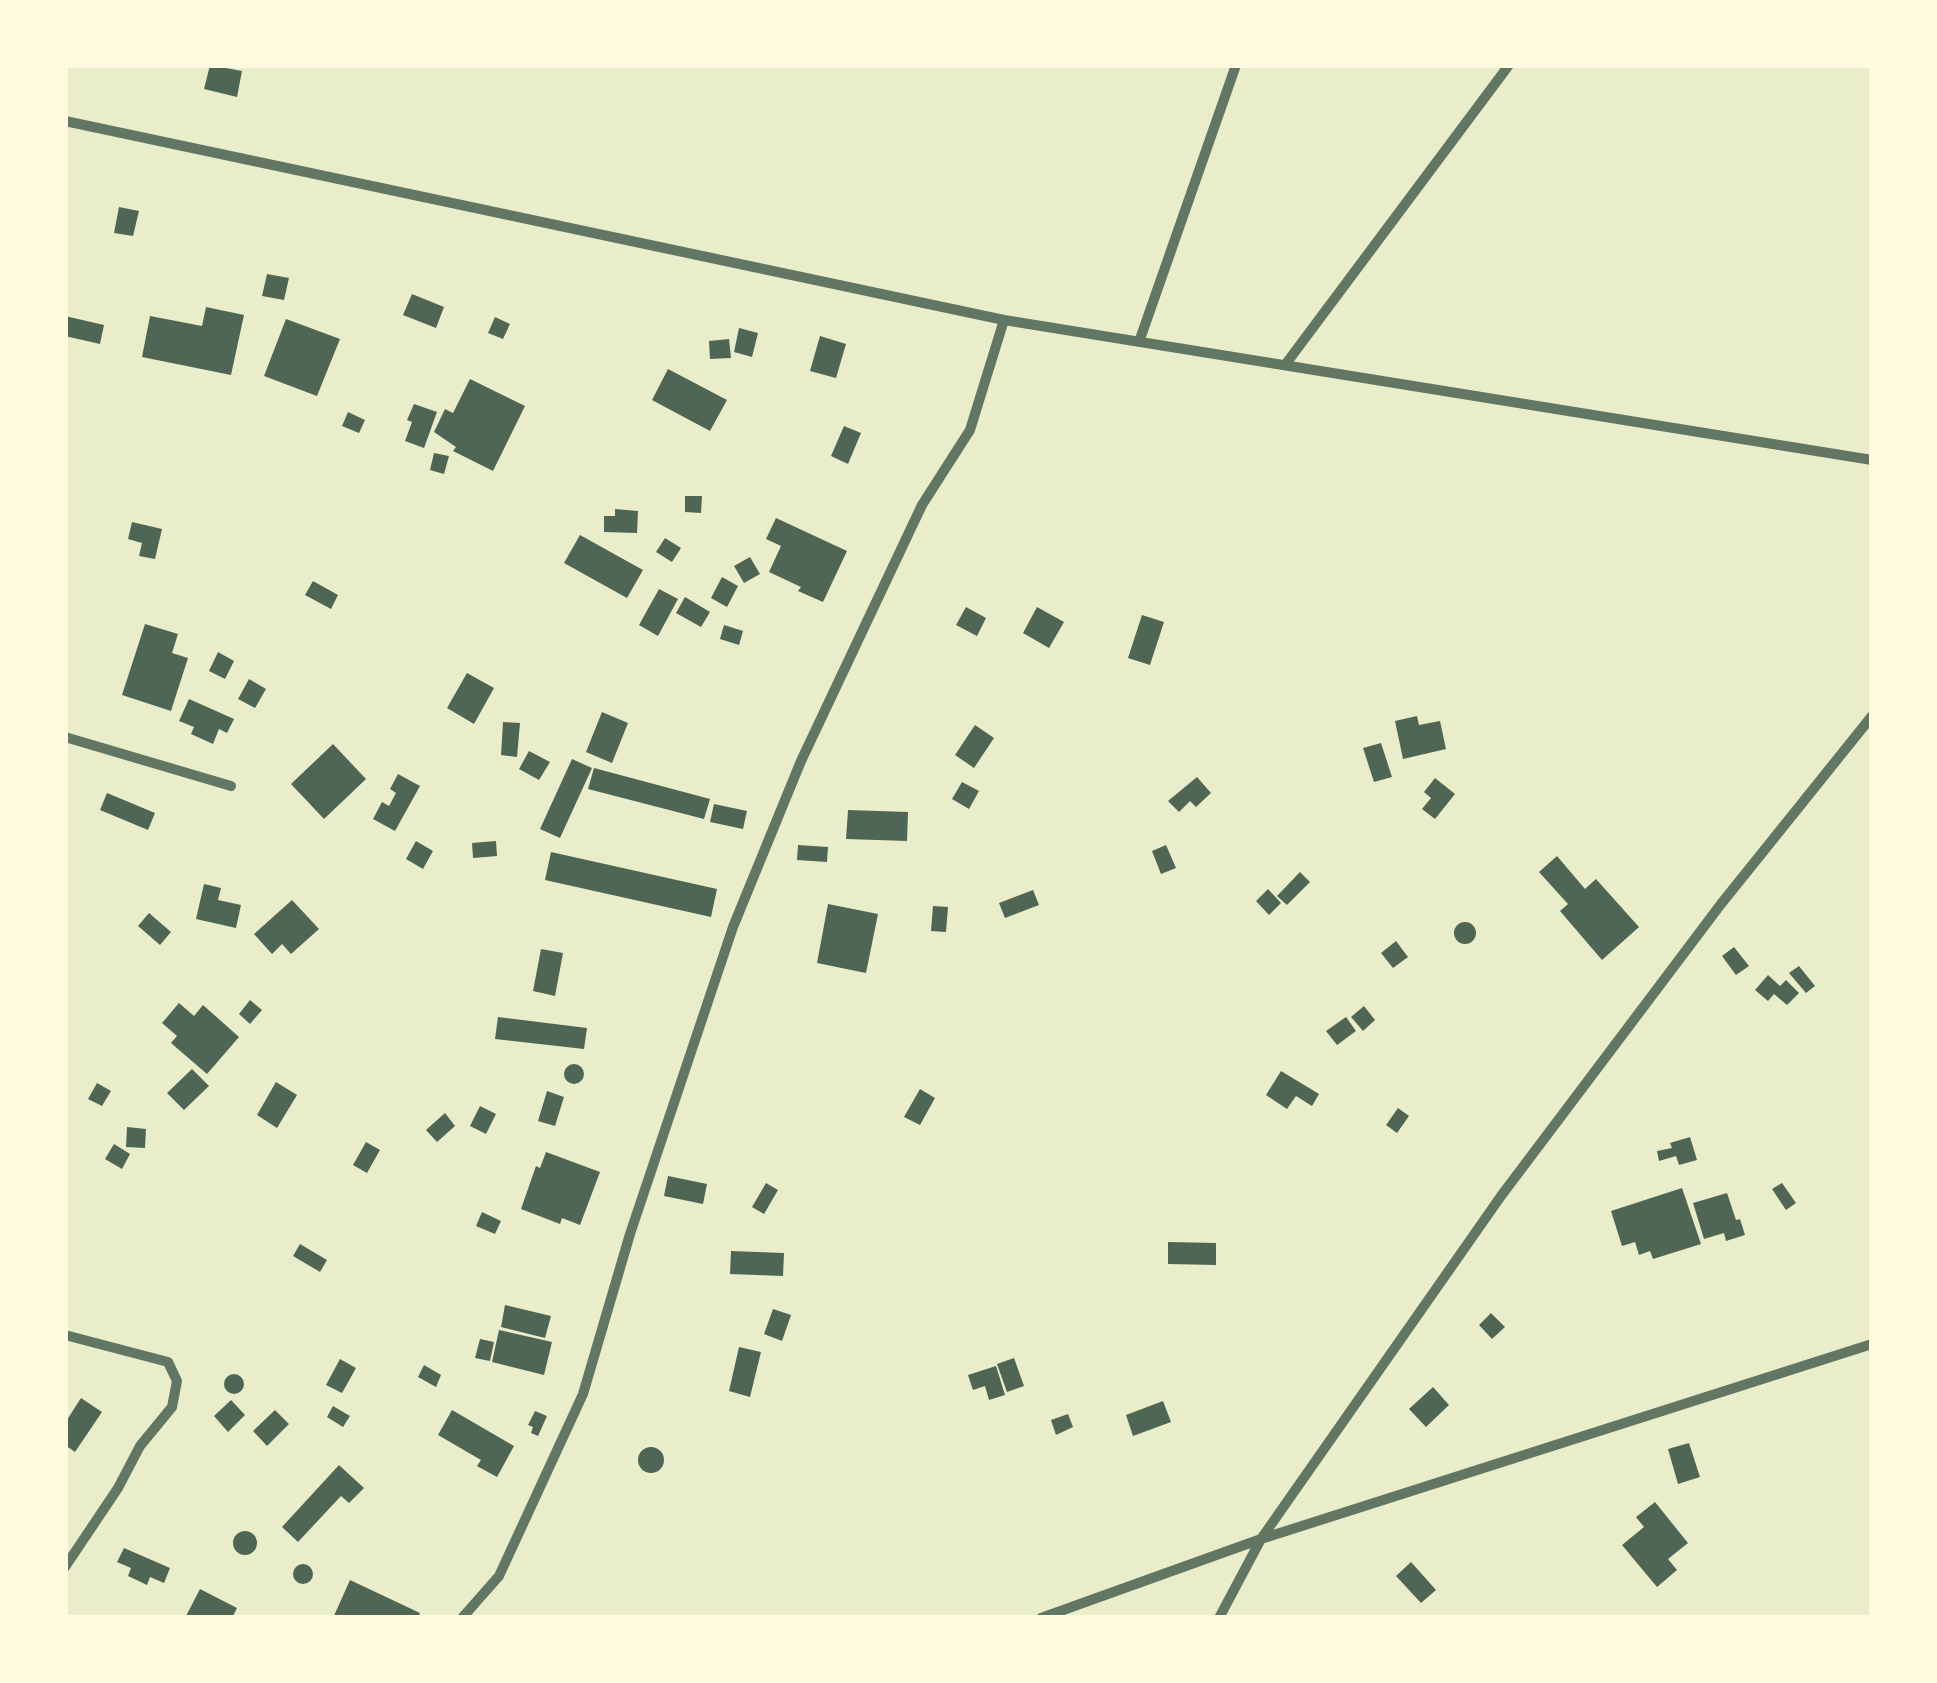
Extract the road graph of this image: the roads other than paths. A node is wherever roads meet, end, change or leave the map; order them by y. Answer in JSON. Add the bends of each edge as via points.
{"nodes":[{"id":1,"x":1236,"y":65,"type":"edge"},
{"id":2,"x":1509,"y":65,"type":"edge"},
{"id":3,"x":65,"y":121,"type":"edge"},
{"id":4,"x":1004,"y":320,"type":"junction"},
{"id":5,"x":1140,"y":342,"type":"junction"},
{"id":6,"x":1285,"y":366,"type":"junction"},
{"id":7,"x":1872,"y":460,"type":"edge"},
{"id":8,"x":1872,"y":716,"type":"edge"},
{"id":9,"x":65,"y":737,"type":"edge"},
{"id":10,"x":231,"y":786,"type":"dead end"},
{"id":11,"x":65,"y":1335,"type":"edge"},
{"id":12,"x":1872,"y":1344,"type":"edge"},
{"id":13,"x":1260,"y":1539,"type":"junction"},
{"id":14,"x":65,"y":1567,"type":"edge"},
{"id":15,"x":462,"y":1618,"type":"edge"},
{"id":16,"x":1041,"y":1618,"type":"edge"},
{"id":17,"x":1219,"y":1618,"type":"edge"}],
"edges":[{"from":1,"to":5,"type":"street"},
{"from":2,"to":6,"type":"street"},
{"from":3,"to":4,"type":"street"},
{"from":4,"to":5,"type":"street"},
{"from":4,"to":15,"type":"street","via":[[970,430],[922,505],[801,761],[733,926],[583,1394],[499,1576]]},
{"from":5,"to":6,"type":"street"},
{"from":6,"to":7,"type":"street"},
{"from":8,"to":13,"type":"street","via":[[1500,1196]]},
{"from":9,"to":10,"type":"street"},
{"from":11,"to":14,"type":"street","via":[[168,1362],[177,1381],[172,1407]]},
{"from":12,"to":13,"type":"street"},
{"from":13,"to":16,"type":"street"},
{"from":13,"to":17,"type":"street"}]}
